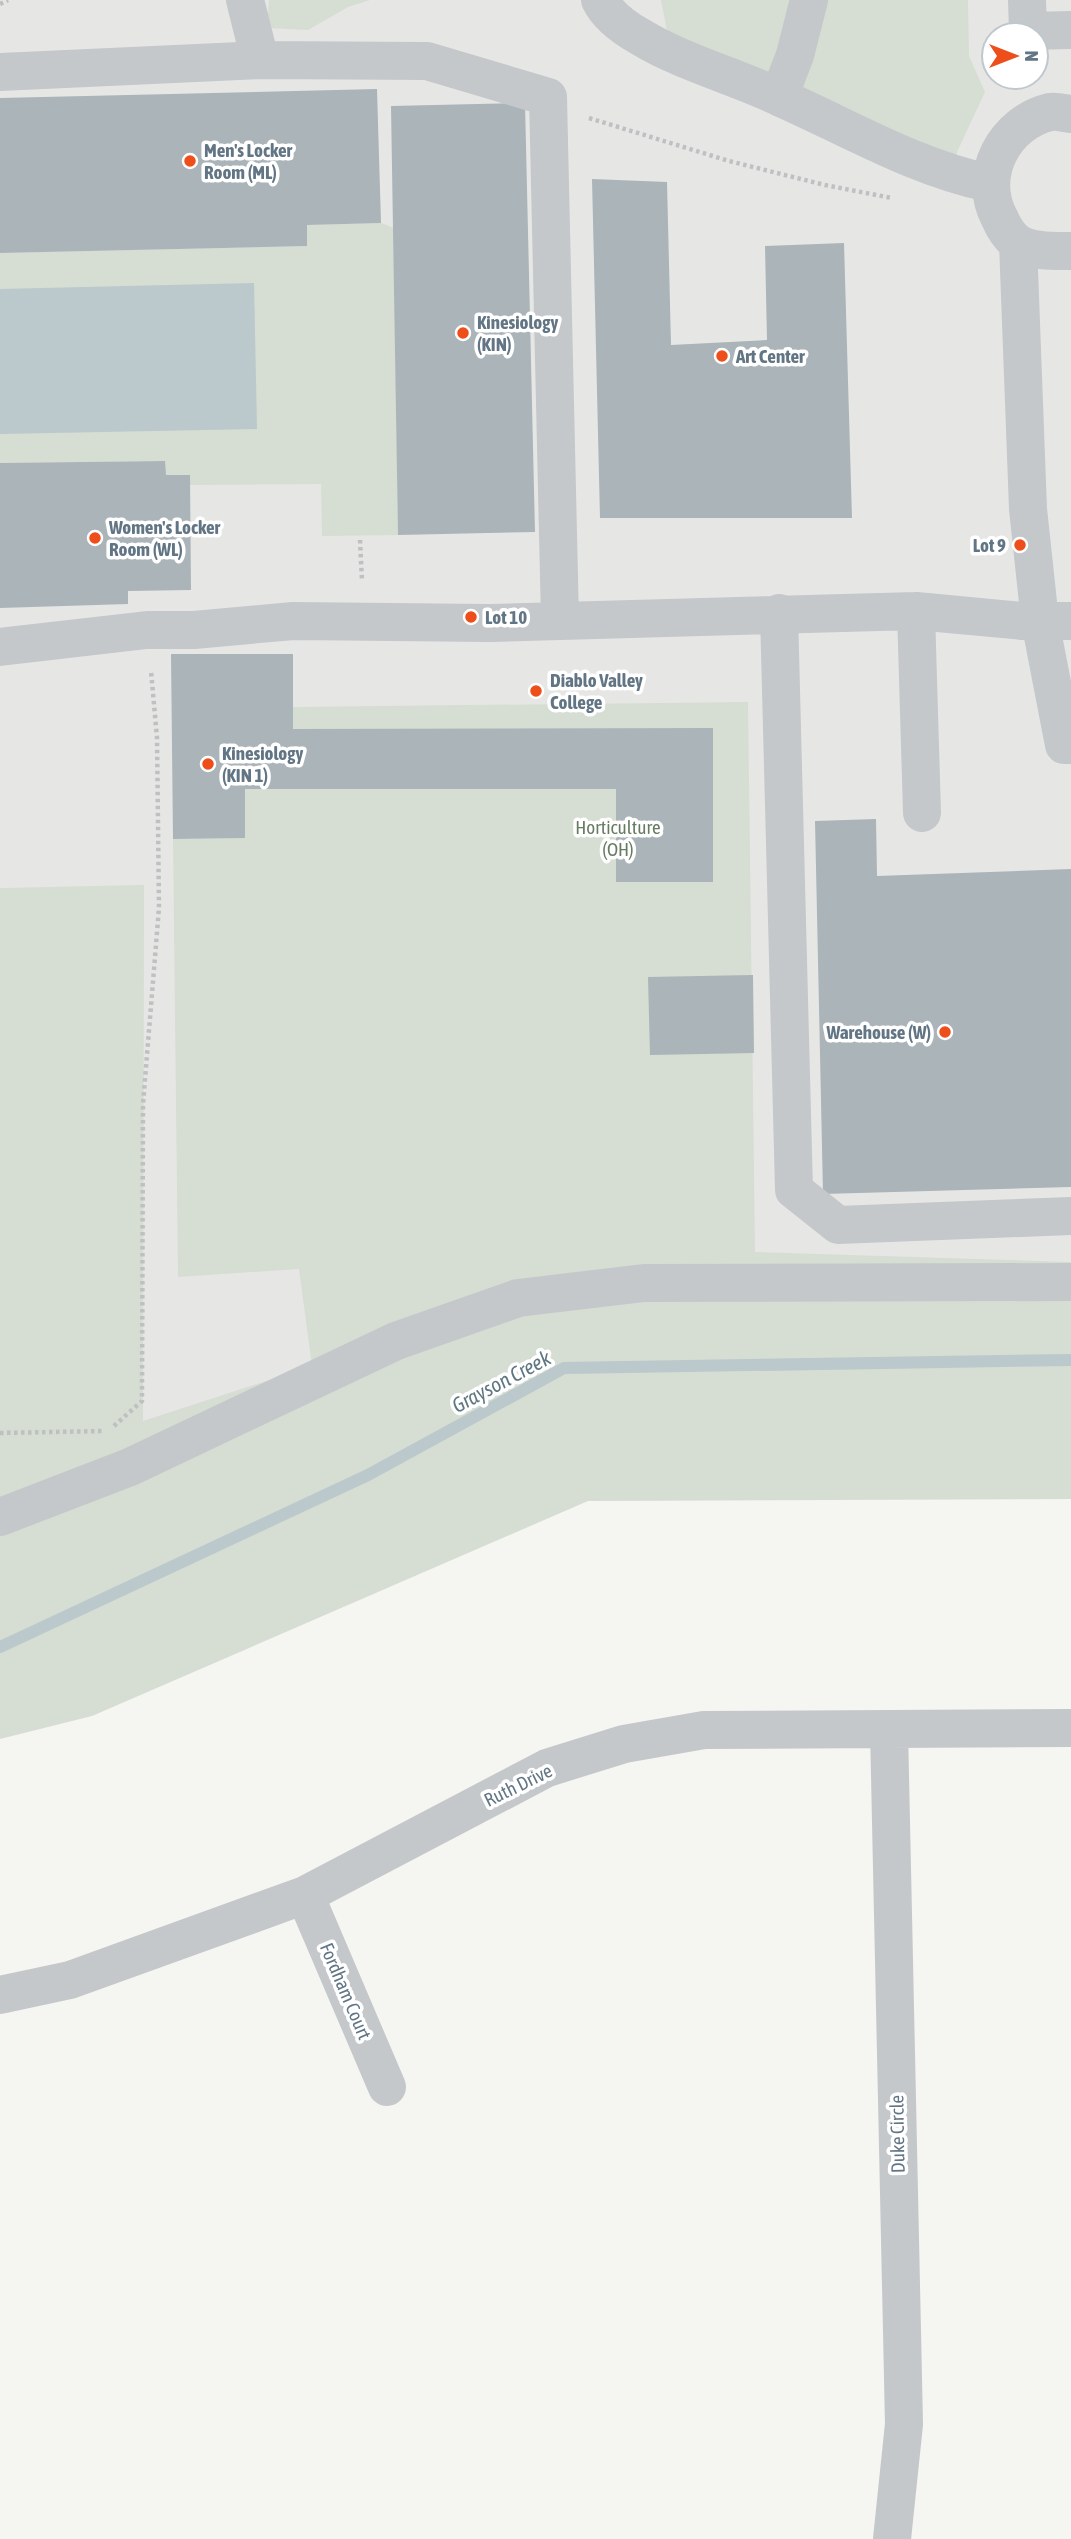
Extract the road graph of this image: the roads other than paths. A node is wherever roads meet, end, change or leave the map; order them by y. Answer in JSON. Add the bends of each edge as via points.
{"nodes":[{"id":1,"x":245,"y":0,"type":"edge"},
{"id":2,"x":600,"y":0,"type":"edge"},
{"id":3,"x":809,"y":0,"type":"edge"},
{"id":4,"x":1027,"y":0,"type":"edge"},
{"id":5,"x":1071,"y":30,"type":"edge"},
{"id":6,"x":260,"y":60,"type":"junction"},
{"id":7,"x":0,"y":72,"type":"edge"},
{"id":8,"x":779,"y":97,"type":"junction"},
{"id":9,"x":1071,"y":114,"type":"edge"},
{"id":10,"x":989,"y":183,"type":"junction"},
{"id":11,"x":1018,"y":243,"type":"junction"},
{"id":12,"x":1071,"y":251,"type":"edge"},
{"id":13,"x":916,"y":611,"type":"junction"},
{"id":14,"x":779,"y":613,"type":"junction"},
{"id":15,"x":560,"y":621,"type":"junction"},
{"id":16,"x":1055,"y":621,"type":"edge"},
{"id":17,"x":0,"y":647,"type":"edge"},
{"id":18,"x":1071,"y":745,"type":"edge"},
{"id":19,"x":922,"y":813,"type":"dead end"},
{"id":20,"x":1071,"y":1216,"type":"edge"},
{"id":21,"x":1071,"y":1282,"type":"edge"},
{"id":22,"x":0,"y":1517,"type":"edge"},
{"id":23,"x":1071,"y":1728,"type":"edge"},
{"id":24,"x":889,"y":1729,"type":"junction"},
{"id":25,"x":305,"y":1895,"type":"junction"},
{"id":26,"x":0,"y":1995,"type":"edge"},
{"id":27,"x":387,"y":2087,"type":"dead end"},
{"id":28,"x":892,"y":2539,"type":"edge"}],
"edges":[{"from":1,"to":6,"type":"street"},
{"from":2,"to":8,"type":"street","via":[[607,12],[638,36]]},
{"from":3,"to":8,"type":"street"},
{"from":4,"to":5,"type":"street","via":[[1028,31]]},
{"from":6,"to":7,"type":"street"},
{"from":6,"to":15,"type":"street","via":[[427,61],[548,97]]},
{"from":8,"to":10,"type":"street","via":[[942,170]]},
{"from":9,"to":10,"type":"street","via":[[1051,112],[1017,127],[996,157]]},
{"from":10,"to":11,"type":"street","via":[[994,208]]},
{"from":11,"to":12,"type":"street"},
{"from":11,"to":16,"type":"street","via":[[1028,509]]},
{"from":13,"to":14,"type":"street"},
{"from":13,"to":16,"type":"street"},
{"from":13,"to":19,"type":"street"},
{"from":14,"to":15,"type":"street"},
{"from":14,"to":20,"type":"street","via":[[793,1190],[838,1225]]},
{"from":15,"to":17,"type":"street","via":[[293,621],[147,630]]},
{"from":16,"to":18,"type":"street","via":[[1064,745]]},
{"from":21,"to":22,"type":"street","via":[[644,1283],[518,1298],[396,1341],[130,1467]]},
{"from":23,"to":24,"type":"street","name":"Ruth Drive"},
{"from":24,"to":25,"type":"street","name":"Ruth Drive","via":[[704,1730],[624,1744],[547,1768]]},
{"from":24,"to":28,"type":"street","name":"Duke Circle","via":[[904,2424]]},
{"from":25,"to":26,"type":"street","name":"Ruth Drive","via":[[70,1980]]},
{"from":25,"to":27,"type":"street","name":"Fordham Court"}]}
